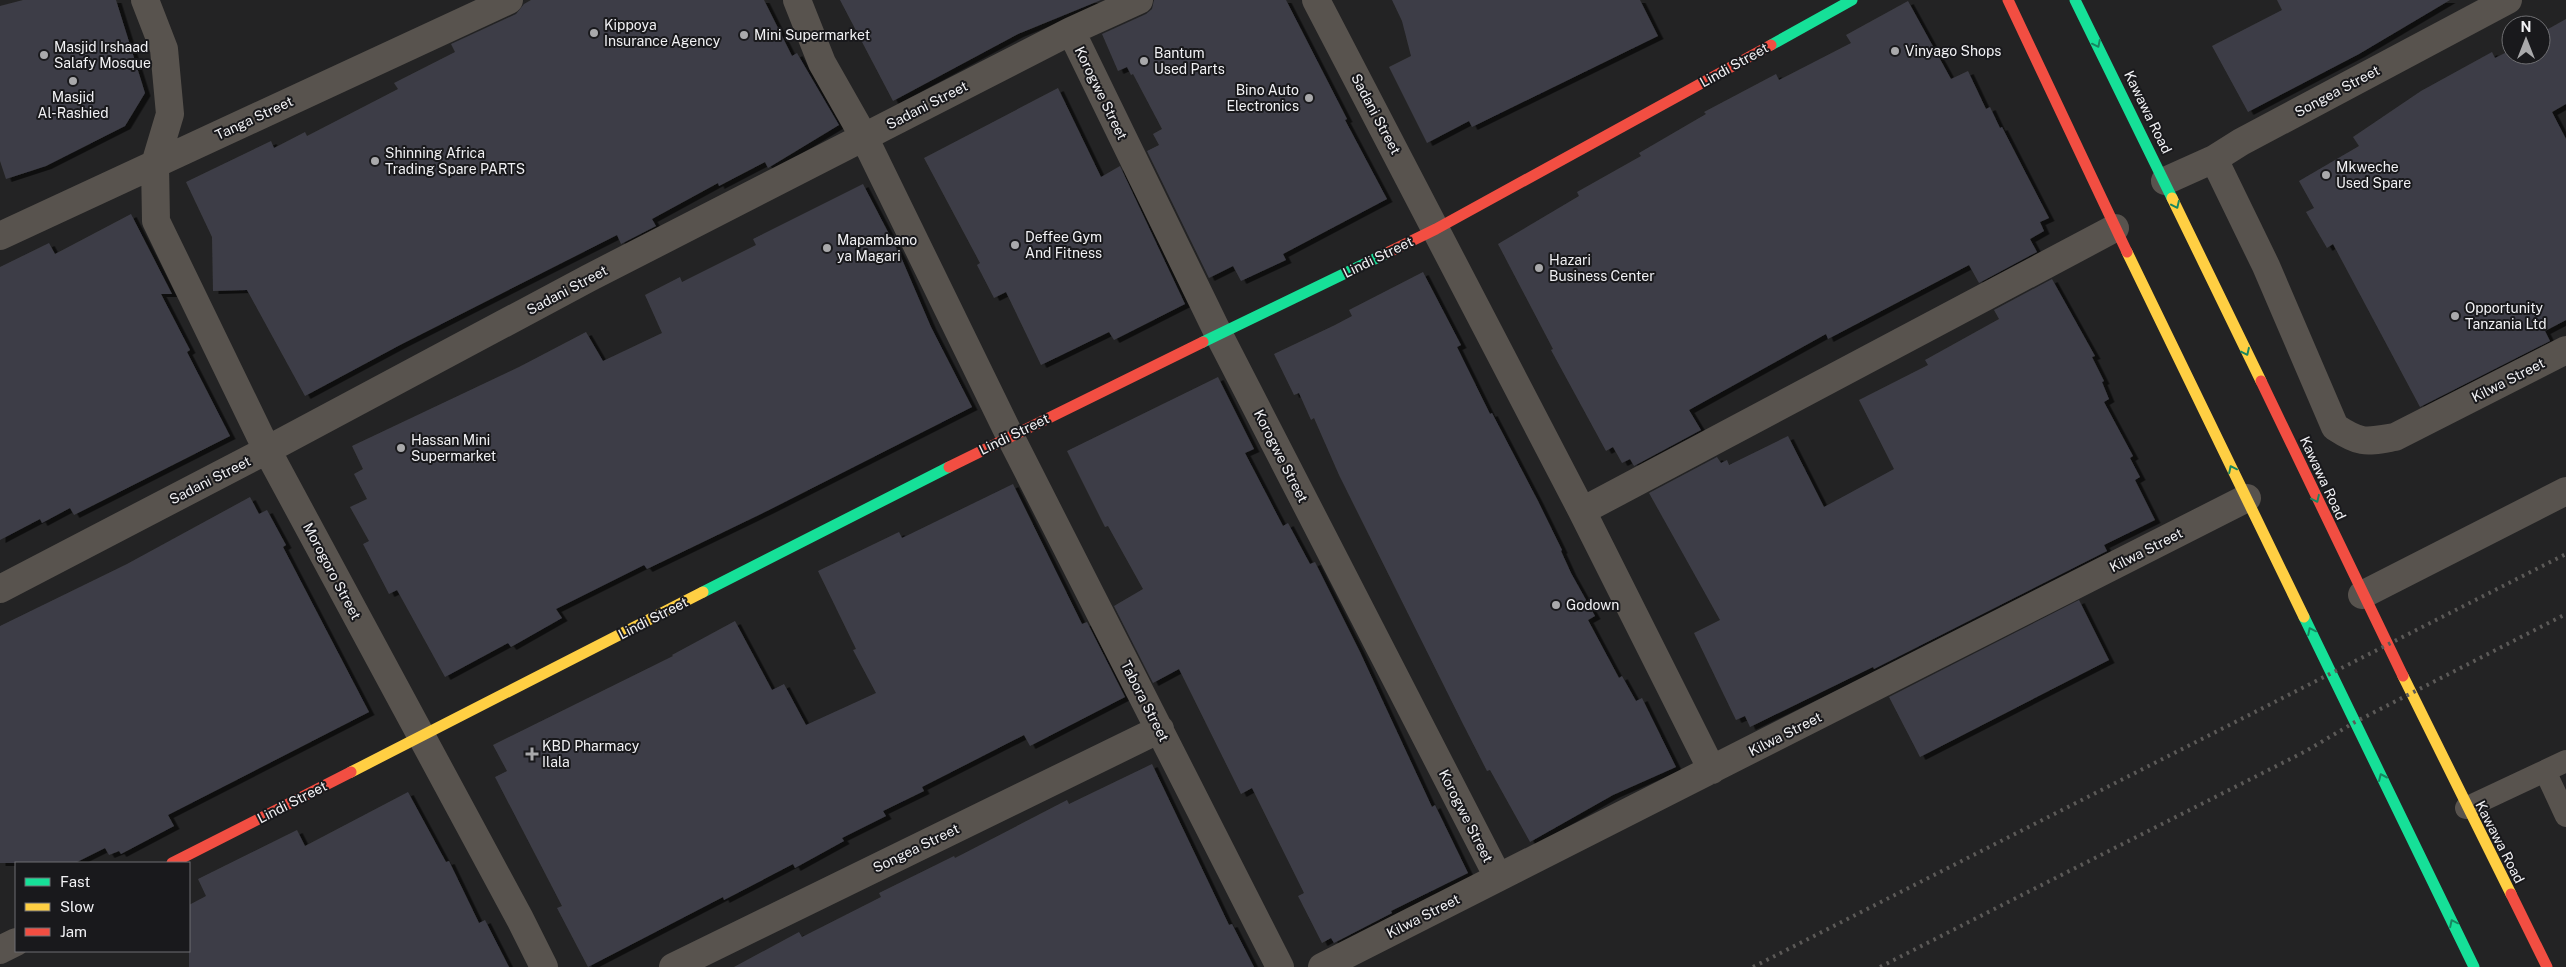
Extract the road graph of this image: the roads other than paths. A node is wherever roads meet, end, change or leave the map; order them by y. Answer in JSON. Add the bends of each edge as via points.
{"nodes":[{"id":1,"x":145,"y":0,"type":"edge"},
{"id":2,"x":509,"y":0,"type":"edge"},
{"id":3,"x":797,"y":0,"type":"edge"},
{"id":4,"x":1139,"y":0,"type":"edge"},
{"id":5,"x":1316,"y":0,"type":"edge"},
{"id":6,"x":1852,"y":0,"type":"edge"},
{"id":7,"x":2008,"y":0,"type":"edge"},
{"id":8,"x":2075,"y":0,"type":"edge"},
{"id":9,"x":2508,"y":0,"type":"edge"},
{"id":10,"x":1071,"y":31,"type":"junction"},
{"id":11,"x":864,"y":138,"type":"junction"},
{"id":12,"x":2214,"y":159,"type":"junction"},
{"id":13,"x":155,"y":164,"type":"junction"},
{"id":14,"x":2165,"y":181,"type":"junction"},
{"id":15,"x":2115,"y":228,"type":"junction"},
{"id":16,"x":1436,"y":229,"type":"junction"},
{"id":17,"x":0,"y":236,"type":"edge"},
{"id":18,"x":1219,"y":335,"type":"junction"},
{"id":19,"x":2566,"y":350,"type":"edge"},
{"id":20,"x":1010,"y":436,"type":"junction"},
{"id":21,"x":267,"y":450,"type":"junction"},
{"id":22,"x":2566,"y":491,"type":"edge"},
{"id":23,"x":2246,"y":498,"type":"junction"},
{"id":24,"x":1582,"y":511,"type":"junction"},
{"id":25,"x":0,"y":589,"type":"edge"},
{"id":26,"x":2362,"y":595,"type":"junction"},
{"id":27,"x":1160,"y":729,"type":"junction"},
{"id":28,"x":422,"y":736,"type":"junction"},
{"id":29,"x":2566,"y":761,"type":"edge"},
{"id":30,"x":1712,"y":770,"type":"junction"},
{"id":31,"x":2544,"y":771,"type":"junction"},
{"id":32,"x":2466,"y":808,"type":"junction"},
{"id":33,"x":2566,"y":816,"type":"edge"},
{"id":34,"x":174,"y":862,"type":"edge"},
{"id":35,"x":1498,"y":877,"type":"junction"},
{"id":36,"x":15,"y":942,"type":"edge"},
{"id":37,"x":0,"y":950,"type":"edge"},
{"id":38,"x":544,"y":967,"type":"edge"},
{"id":39,"x":673,"y":967,"type":"edge"},
{"id":40,"x":1280,"y":967,"type":"edge"},
{"id":41,"x":1322,"y":967,"type":"edge"},
{"id":42,"x":2474,"y":967,"type":"edge"},
{"id":43,"x":2546,"y":967,"type":"edge"}],
"edges":[{"from":1,"to":13,"type":"street","name":"Morogoro Street","via":[[164,49],[170,114]]},
{"from":2,"to":13,"type":"street","name":"Tanga Street"},
{"from":3,"to":11,"type":"street","name":"Tabora Street","via":[[822,64]]},
{"from":4,"to":10,"type":"street","name":"Sadani Street"},
{"from":5,"to":16,"type":"street","name":"Sadani Street"},
{"from":6,"to":16,"type":"main road","name":"Lindi Street"},
{"from":7,"to":15,"type":"main road"},
{"from":8,"to":14,"type":"main road","name":"Kawawa Road","one_way":true},
{"from":9,"to":12,"type":"street","name":"Songea Street"},
{"from":10,"to":11,"type":"street","name":"Sadani Street"},
{"from":10,"to":18,"type":"street","name":"Korogwe Street"},
{"from":11,"to":20,"type":"street","name":"Tabora Street"},
{"from":11,"to":21,"type":"street","name":"Sadani Street","via":[[589,278]]},
{"from":12,"to":14,"type":"street","name":"Songea Street"},
{"from":12,"to":19,"type":"street","name":"Kilwa Street","via":[[2266,266],[2335,427],[2350,436],[2366,442],[2394,437]]},
{"from":13,"to":17,"type":"street","name":"Tanga Street"},
{"from":13,"to":21,"type":"street","name":"Morogoro Street","via":[[156,220]]},
{"from":14,"to":26,"type":"main road","name":"Kawawa Road","one_way":true},
{"from":23,"to":15,"type":"main road","one_way":true},
{"from":15,"to":24,"type":"street"},
{"from":16,"to":18,"type":"main road","name":"Lindi Street"},
{"from":16,"to":24,"type":"street","name":"Sadani Street"},
{"from":18,"to":20,"type":"main road","name":"Lindi Street"},
{"from":18,"to":35,"type":"street","name":"Korogwe Street"},
{"from":20,"to":27,"type":"street","name":"Tabora Street"},
{"from":20,"to":28,"type":"main road","name":"Lindi Street"},
{"from":21,"to":25,"type":"street","name":"Sadani Street"},
{"from":21,"to":28,"type":"street","name":"Morogoro Street"},
{"from":22,"to":26,"type":"street"},
{"from":23,"to":30,"type":"street","name":"Kilwa Street"},
{"from":42,"to":23,"type":"main road","one_way":true},
{"from":24,"to":30,"type":"street","name":"Sadani Street"},
{"from":26,"to":32,"type":"main road","name":"Kawawa Road"},
{"from":27,"to":39,"type":"street","name":"Songea Street"},
{"from":27,"to":40,"type":"street","name":"Tabora Street"},
{"from":28,"to":34,"type":"main road","name":"Lindi Street"},
{"from":28,"to":38,"type":"street","name":"Morogoro Street"},
{"from":29,"to":31,"type":"lane"},
{"from":30,"to":35,"type":"street","name":"Kilwa Street"},
{"from":31,"to":32,"type":"lane"},
{"from":31,"to":33,"type":"lane"},
{"from":32,"to":43,"type":"main road","name":"Kawawa Road"},
{"from":35,"to":41,"type":"street","name":"Kilwa Street"},
{"from":36,"to":37,"type":"street"}]}
